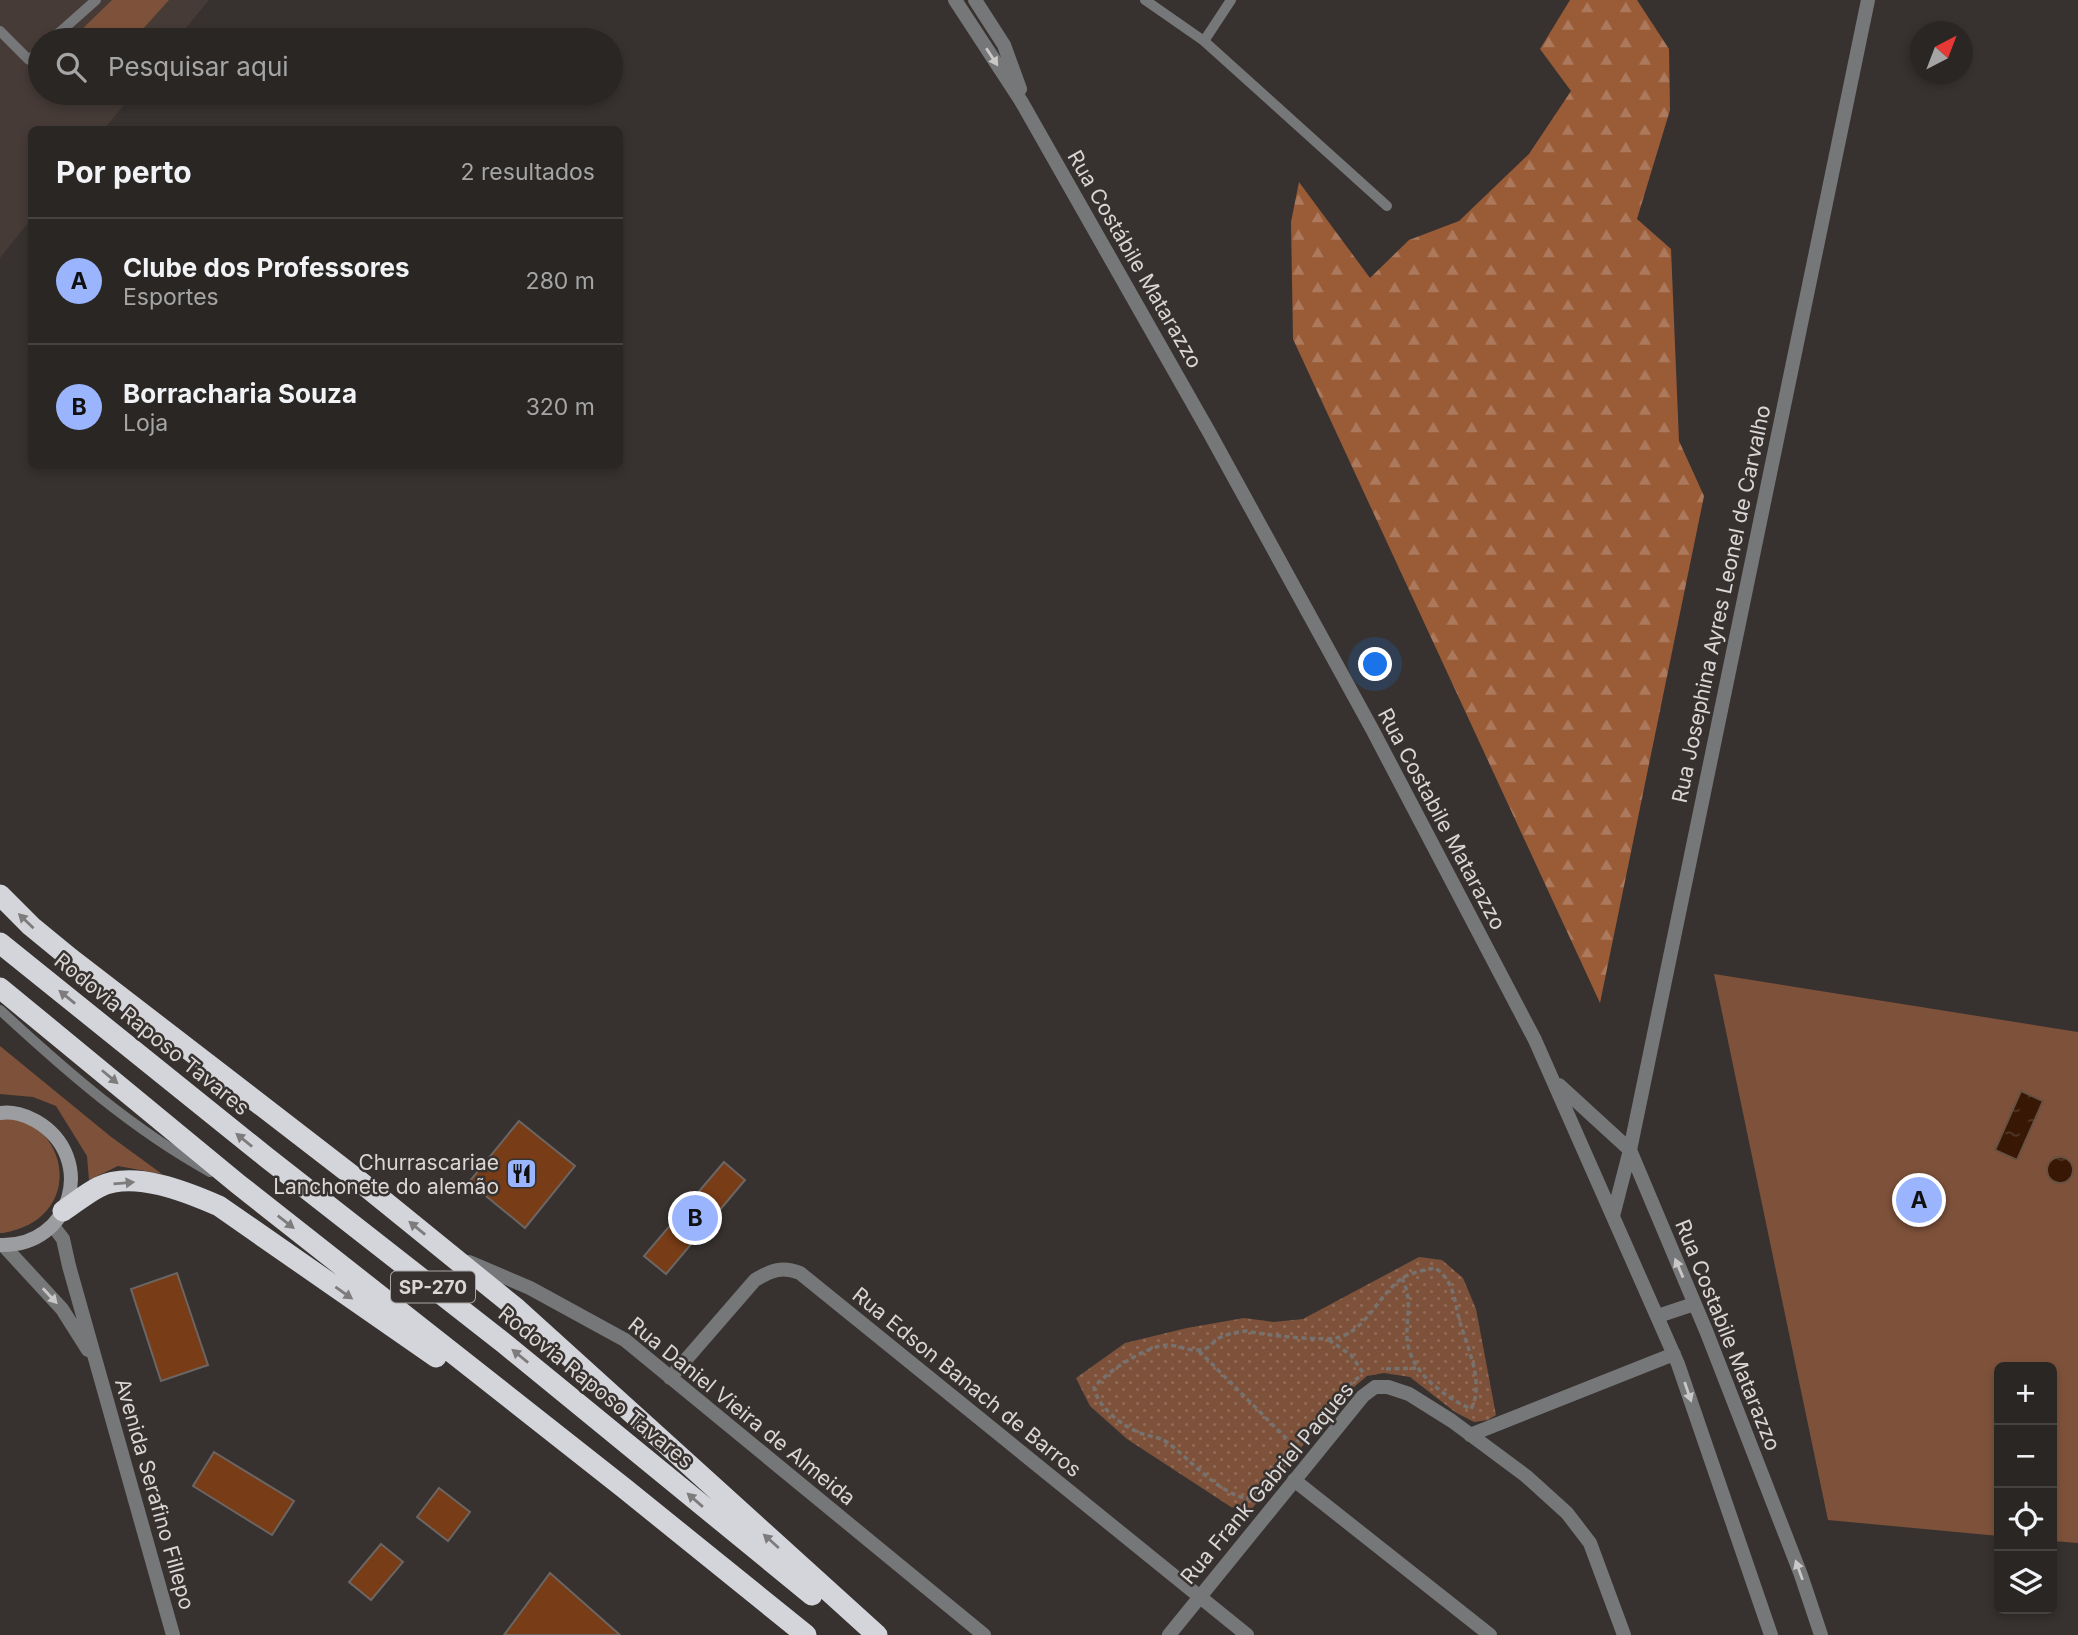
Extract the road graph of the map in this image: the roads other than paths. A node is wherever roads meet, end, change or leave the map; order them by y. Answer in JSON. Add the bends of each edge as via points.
{"nodes":[{"id":1,"x":96,"y":0,"type":"edge"},
{"id":2,"x":955,"y":0,"type":"edge"},
{"id":3,"x":975,"y":0,"type":"edge"},
{"id":4,"x":1145,"y":0,"type":"edge"},
{"id":5,"x":1231,"y":0,"type":"edge"},
{"id":6,"x":1868,"y":0,"type":"edge"},
{"id":7,"x":64,"y":28,"type":"edge"},
{"id":8,"x":0,"y":31,"type":"edge"},
{"id":9,"x":1204,"y":41,"type":"junction"},
{"id":10,"x":28,"y":59,"type":"edge"},
{"id":11,"x":1032,"y":121,"type":"junction"},
{"id":12,"x":1387,"y":206,"type":"dead end"},
{"id":13,"x":1269,"y":544,"type":"joint"},
{"id":14,"x":0,"y":895,"type":"edge"},
{"id":15,"x":0,"y":943,"type":"edge"},
{"id":16,"x":0,"y":988,"type":"edge"},
{"id":17,"x":0,"y":1010,"type":"edge"},
{"id":18,"x":1553,"y":1080,"type":"junction"},
{"id":19,"x":0,"y":1113,"type":"edge"},
{"id":20,"x":1630,"y":1150,"type":"junction"},
{"id":21,"x":254,"y":1196,"type":"junction"},
{"id":22,"x":1613,"y":1216,"type":"junction"},
{"id":23,"x":58,"y":1218,"type":"junction"},
{"id":24,"x":2,"y":1245,"type":"edge"},
{"id":25,"x":451,"y":1255,"type":"junction"},
{"id":26,"x":1694,"y":1304,"type":"junction"},
{"id":27,"x":1657,"y":1317,"type":"junction"},
{"id":28,"x":1674,"y":1354,"type":"junction"},
{"id":29,"x":97,"y":1365,"type":"junction"},
{"id":30,"x":670,"y":1378,"type":"junction"},
{"id":31,"x":1470,"y":1434,"type":"junction"},
{"id":32,"x":1294,"y":1480,"type":"junction"},
{"id":33,"x":1200,"y":1597,"type":"junction"},
{"id":34,"x":764,"y":1601,"type":"junction"},
{"id":35,"x":173,"y":1635,"type":"edge"},
{"id":36,"x":806,"y":1635,"type":"edge"},
{"id":37,"x":863,"y":1635,"type":"edge"},
{"id":38,"x":877,"y":1635,"type":"edge"},
{"id":39,"x":984,"y":1635,"type":"edge"},
{"id":40,"x":1169,"y":1635,"type":"edge"},
{"id":41,"x":1247,"y":1635,"type":"edge"},
{"id":42,"x":1490,"y":1635,"type":"edge"},
{"id":43,"x":1623,"y":1635,"type":"edge"},
{"id":44,"x":1771,"y":1635,"type":"edge"},
{"id":45,"x":1821,"y":1635,"type":"edge"}],
"edges":[{"from":1,"to":7,"type":"lane"},
{"from":2,"to":11,"type":"street","name":"Rua Costábile Matarazzo","one_way":true},
{"from":3,"to":11,"type":"street","via":[[1004,45]]},
{"from":4,"to":9,"type":"lane"},
{"from":5,"to":9,"type":"lane"},
{"from":6,"to":20,"type":"street","name":"Rua Josephina Ayres Leonel de Carvalho"},
{"from":8,"to":10,"type":"lane"},
{"from":9,"to":12,"type":"lane"},
{"from":11,"to":13,"type":"street","name":"Rua Costábile Matarazzo"},
{"from":13,"to":18,"type":"street","name":"Rua Costabile Matarazzo","via":[[1391,766]]},
{"from":25,"to":14,"type":"highway","one_way":true,"via":[[71,958]]},
{"from":37,"to":15,"type":"highway","name":"Rodovia Raposo Tavares","number":"SP-270","one_way":true},
{"from":16,"to":21,"type":"highway","number":"SP-270","one_way":true},
{"from":17,"to":21,"type":"lane","via":[[65,1070],[155,1139]]},
{"from":18,"to":20,"type":"street","name":"Rua Costabile Matarazzo"},
{"from":18,"to":22,"type":"street","name":"Rua Costabile Matarazzo"},
{"from":19,"to":23,"type":"main road","via":[[28,1116],[48,1128],[62,1145],[71,1167],[71,1189]]},
{"from":20,"to":22,"type":"street","name":"Rua Josephina Ayres Leonel de Carvalho"},
{"from":26,"to":20,"type":"street","name":"Rua Costabile Matarazzo","one_way":true},
{"from":21,"to":34,"type":"highway","number":"SP-270","one_way":true},
{"from":22,"to":27,"type":"street","name":"Rua Costabile Matarazzo"},
{"from":23,"to":24,"type":"main road","via":[[30,1240]]},
{"from":23,"to":29,"type":"street","name":"Avenida Serafino Fillepo"},
{"from":23,"to":34,"type":"highway","one_way":true,"via":[[101,1186],[130,1181],[163,1184],[219,1206],[438,1358],[674,1543]]},
{"from":24,"to":29,"type":"street","name":"Avenida Serafino Fillepo","one_way":true,"via":[[62,1309]]},
{"from":25,"to":30,"type":"street","name":"Rua Daniel Vieira de Almeida","via":[[530,1288],[625,1340]]},
{"from":38,"to":25,"type":"highway","one_way":true,"via":[[517,1309]]},
{"from":26,"to":27,"type":"street"},
{"from":45,"to":26,"type":"street","name":"Rua Costabile Matarazzo","one_way":true},
{"from":27,"to":28,"type":"street","name":"Rua Costabile Matarazzo"},
{"from":28,"to":31,"type":"street"},
{"from":28,"to":44,"type":"street","name":"Rua Costabile Matarazzo","one_way":true},
{"from":29,"to":35,"type":"street","name":"Avenida Serafino Fillepo"},
{"from":30,"to":33,"type":"street","name":"Rua Edson Banach de Barros","via":[[755,1280],[786,1268],[800,1273]]},
{"from":30,"to":39,"type":"street","name":"Rua Daniel Vieira de Almeida"},
{"from":31,"to":32,"type":"street","name":"Rua Frank Gabriel Paques","via":[[1409,1394],[1376,1387],[1363,1396]]},
{"from":31,"to":43,"type":"street","via":[[1567,1513],[1590,1544]]},
{"from":32,"to":33,"type":"street","name":"Rua Frank Gabriel Paques"},
{"from":32,"to":42,"type":"street"},
{"from":33,"to":40,"type":"street","name":"Rua Frank Gabriel Paques"},
{"from":33,"to":41,"type":"street","name":"Rua Edson Banach de Barros"},
{"from":34,"to":36,"type":"highway","number":"SP-270"}]}
